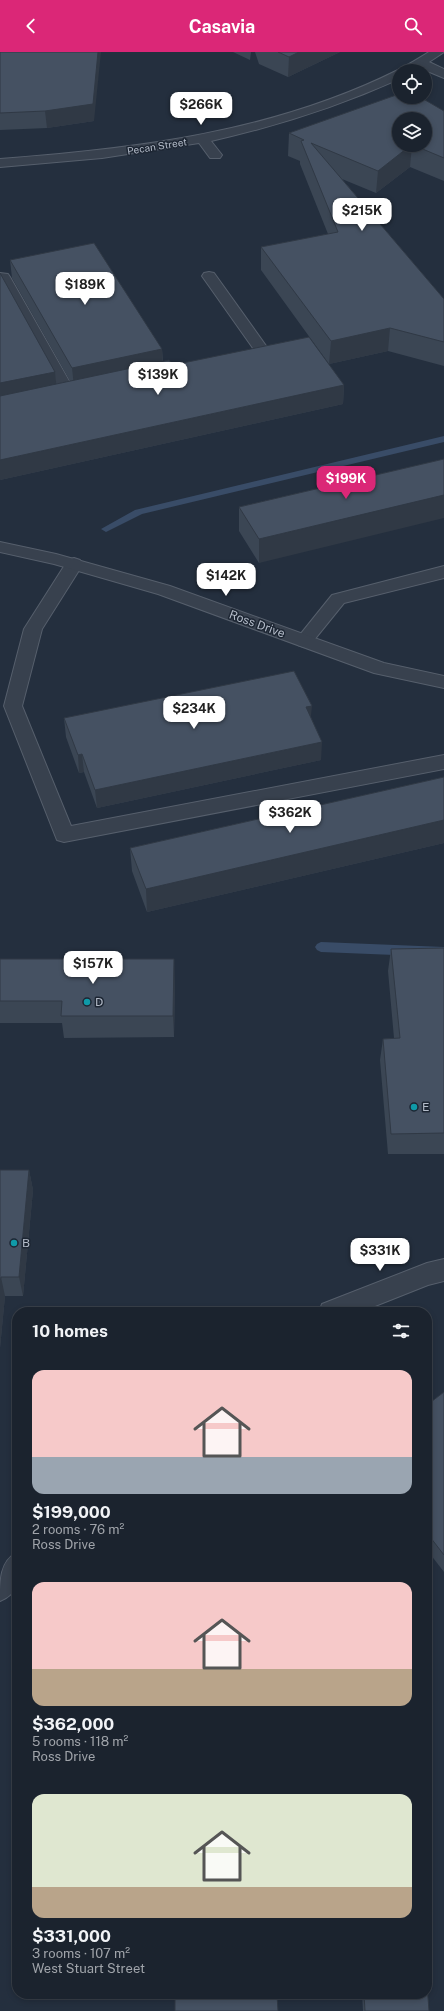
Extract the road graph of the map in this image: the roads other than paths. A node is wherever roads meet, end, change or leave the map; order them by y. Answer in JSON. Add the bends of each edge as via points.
{"nodes":[{"id":1,"x":438,"y":52,"type":"edge"},
{"id":2,"x":420,"y":63,"type":"joint"},
{"id":3,"x":444,"y":74,"type":"edge"},
{"id":4,"x":392,"y":77,"type":"edge"},
{"id":5,"x":202,"y":138,"type":"junction"},
{"id":6,"x":215,"y":155,"type":"dead end"},
{"id":7,"x":0,"y":163,"type":"edge"},
{"id":8,"x":209,"y":276,"type":"dead end"},
{"id":9,"x":3,"y":277,"type":"edge"},
{"id":10,"x":225,"y":362,"type":"edge"},
{"id":11,"x":85,"y":392,"type":"edge"},
{"id":12,"x":69,"y":395,"type":"junction"},
{"id":13,"x":54,"y":398,"type":"edge"},
{"id":14,"x":0,"y":547,"type":"edge"},
{"id":15,"x":74,"y":564,"type":"junction"},
{"id":16,"x":444,"y":572,"type":"edge"},
{"id":17,"x":304,"y":641,"type":"junction"},
{"id":18,"x":444,"y":682,"type":"edge"},
{"id":19,"x":444,"y":762,"type":"edge"},
{"id":20,"x":444,"y":1270,"type":"edge"},
{"id":21,"x":344,"y":1307,"type":"edge"},
{"id":22,"x":12,"y":1572,"type":"edge"},
{"id":23,"x":0,"y":1586,"type":"edge"}],
"edges":[{"from":1,"to":2,"type":"street"},
{"from":2,"to":3,"type":"street"},
{"from":4,"to":5,"type":"street","name":"Pecan Street","via":[[309,110]]},
{"from":5,"to":6,"type":"street"},
{"from":5,"to":7,"type":"street","name":"Pecan Street","via":[[138,150]]},
{"from":8,"to":10,"type":"street","via":[[264,353]]},
{"from":9,"to":12,"type":"street"},
{"from":11,"to":12,"type":"street"},
{"from":12,"to":13,"type":"street"},
{"from":14,"to":15,"type":"street","name":"Ross Drive"},
{"from":15,"to":17,"type":"street","name":"Ross Drive","via":[[164,590]]},
{"from":15,"to":19,"type":"street","via":[[33,629],[13,706],[64,835]]},
{"from":16,"to":17,"type":"street","via":[[338,599]]},
{"from":17,"to":18,"type":"street","name":"Ross Drive","via":[[381,669]]},
{"from":20,"to":21,"type":"street"},
{"from":22,"to":23,"type":"street"}]}
